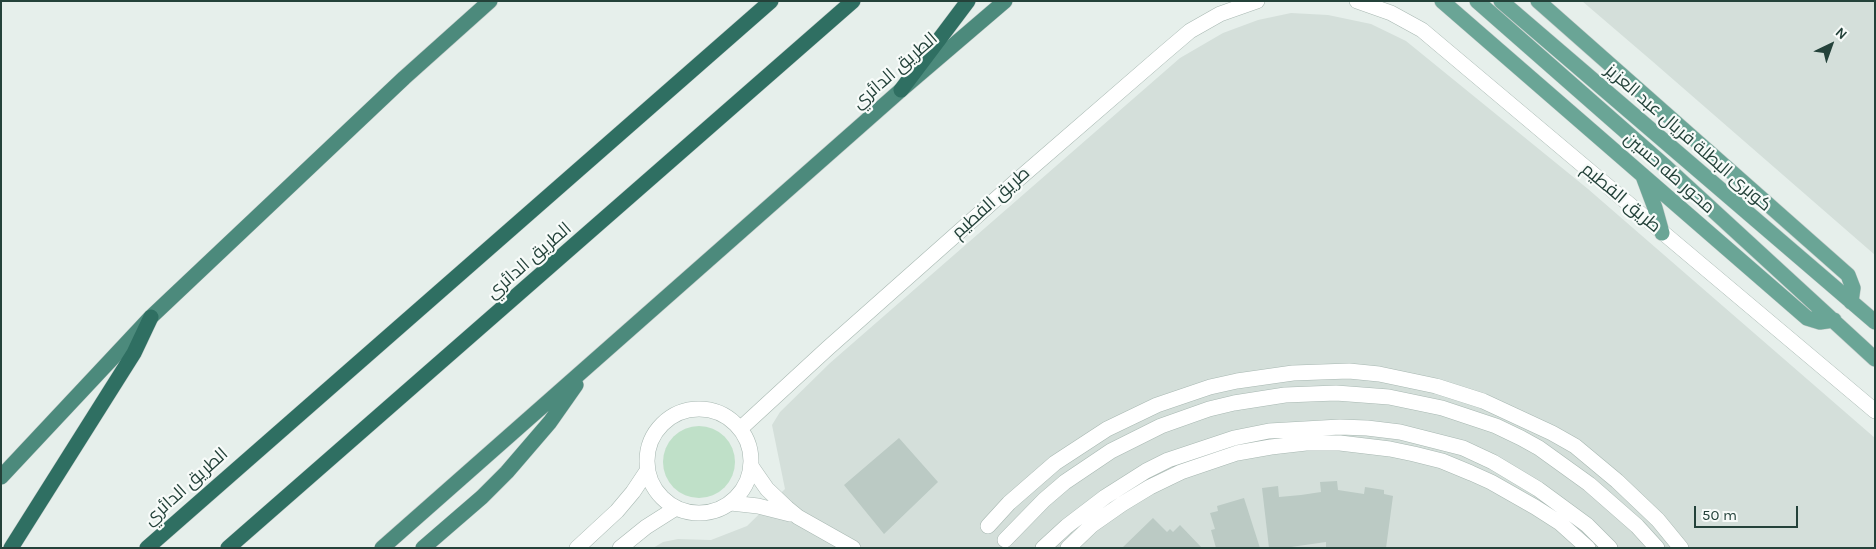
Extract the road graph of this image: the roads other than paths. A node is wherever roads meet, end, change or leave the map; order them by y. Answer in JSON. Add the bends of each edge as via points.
{"nodes":[{"id":1,"x":490,"y":1,"type":"edge"},
{"id":2,"x":770,"y":1,"type":"edge"},
{"id":3,"x":853,"y":1,"type":"edge"},
{"id":4,"x":968,"y":1,"type":"edge"},
{"id":5,"x":1005,"y":1,"type":"edge"},
{"id":6,"x":1257,"y":1,"type":"edge"},
{"id":7,"x":1357,"y":1,"type":"edge"},
{"id":8,"x":1442,"y":1,"type":"edge"},
{"id":9,"x":1477,"y":1,"type":"edge"},
{"id":10,"x":1501,"y":1,"type":"edge"},
{"id":11,"x":1538,"y":1,"type":"edge"},
{"id":12,"x":901,"y":90,"type":"junction"},
{"id":13,"x":1643,"y":175,"type":"junction"},
{"id":14,"x":1662,"y":233,"type":"junction"},
{"id":15,"x":1851,"y":302,"type":"junction"},
{"id":16,"x":151,"y":317,"type":"junction"},
{"id":17,"x":1834,"y":320,"type":"junction"},
{"id":18,"x":1875,"y":322,"type":"edge"},
{"id":19,"x":1875,"y":359,"type":"edge"},
{"id":20,"x":587,"y":368,"type":"junction"},
{"id":21,"x":1875,"y":412,"type":"edge"},
{"id":22,"x":1529,"y":421,"type":"junction"},
{"id":23,"x":1367,"y":428,"type":"junction"},
{"id":24,"x":740,"y":429,"type":"junction"},
{"id":25,"x":1521,"y":438,"type":"junction"},
{"id":26,"x":1364,"y":445,"type":"junction"},
{"id":27,"x":1210,"y":453,"type":"junction"},
{"id":28,"x":751,"y":466,"type":"junction"},
{"id":29,"x":647,"y":471,"type":"junction"},
{"id":30,"x":1,"y":477,"type":"edge"},
{"id":31,"x":1523,"y":479,"type":"junction"},
{"id":32,"x":1514,"y":494,"type":"junction"},
{"id":33,"x":731,"y":503,"type":"junction"},
{"id":34,"x":676,"y":508,"type":"junction"},
{"id":35,"x":798,"y":517,"type":"junction"},
{"id":36,"x":988,"y":526,"type":"dead end"},
{"id":37,"x":1005,"y":540,"type":"dead end"},
{"id":38,"x":1049,"y":546,"type":"edge"},
{"id":39,"x":11,"y":548,"type":"edge"},
{"id":40,"x":147,"y":548,"type":"edge"},
{"id":41,"x":228,"y":548,"type":"edge"},
{"id":42,"x":382,"y":548,"type":"edge"},
{"id":43,"x":423,"y":548,"type":"edge"},
{"id":44,"x":577,"y":548,"type":"edge"},
{"id":45,"x":620,"y":548,"type":"edge"},
{"id":46,"x":853,"y":548,"type":"edge"},
{"id":47,"x":1068,"y":548,"type":"edge"},
{"id":48,"x":1588,"y":548,"type":"edge"},
{"id":49,"x":1610,"y":548,"type":"edge"},
{"id":50,"x":1657,"y":548,"type":"edge"},
{"id":51,"x":1681,"y":548,"type":"edge"}],
"edges":[{"from":1,"to":16,"type":"highway"},
{"from":2,"to":40,"type":"highway","name":"الطريق الدائري"},
{"from":3,"to":41,"type":"highway","name":"الطريق الدائري"},
{"from":4,"to":12,"type":"highway"},
{"from":5,"to":12,"type":"highway","name":"الطريق الدائري"},
{"from":6,"to":24,"type":"street","name":"طريق الفطيم","via":[[1220,14],[1190,31],[1014,183]]},
{"from":7,"to":14,"type":"street","name":"طريق الفطيم","via":[[1392,13],[1422,30]]},
{"from":8,"to":13,"type":"main road","name":"محور طه حسين"},
{"from":9,"to":17,"type":"main road","name":"كوبرى البطلة فريال عبد العزيز"},
{"from":10,"to":15,"type":"main road","name":"كوبرى البطلة فريال عبد العزيز"},
{"from":11,"to":15,"type":"main road","via":[[1848,275],[1853,288]]},
{"from":12,"to":20,"type":"highway","name":"الطريق الدائري"},
{"from":13,"to":14,"type":"main road"},
{"from":13,"to":17,"type":"main road","name":"محور طه حسين","via":[[1808,318],[1820,322]]},
{"from":14,"to":21,"type":"street","name":"طريق الفطيم"},
{"from":15,"to":18,"type":"main road"},
{"from":16,"to":30,"type":"highway"},
{"from":16,"to":39,"type":"highway","via":[[134,353]]},
{"from":17,"to":19,"type":"main road"},
{"from":20,"to":42,"type":"highway","name":"الطريق الدائري"},
{"from":20,"to":43,"type":"highway","via":[[550,422],[507,472]]},
{"from":22,"to":25,"type":"street"},
{"from":22,"to":36,"type":"street","via":[[1460,393],[1379,374],[1349,371],[1293,373],[1237,381],[1166,402],[1107,429],[1055,463]]},
{"from":22,"to":51,"type":"street","via":[[1575,446],[1597,463],[1638,500]]},
{"from":23,"to":26,"type":"street"},
{"from":23,"to":27,"type":"street","via":[[1269,431],[1234,438]]},
{"from":23,"to":31,"type":"street","via":[[1400,432],[1463,448]]},
{"from":24,"to":28,"type":"street","via":[[750,451]]},
{"from":24,"to":29,"type":"street","via":[[725,416],[706,409],[687,410],[669,418],[655,433],[648,451]]},
{"from":25,"to":37,"type":"street","via":[[1442,408],[1389,397],[1310,394],[1234,403],[1161,426],[1112,451],[1051,494]]},
{"from":25,"to":50,"type":"street","via":[[1589,484]]},
{"from":26,"to":27,"type":"street","via":[[1306,443],[1238,453]]},
{"from":26,"to":32,"type":"street","via":[[1442,461]]},
{"from":27,"to":38,"type":"street","via":[[1168,460],[1125,483],[1082,513]]},
{"from":27,"to":47,"type":"street","via":[[1122,504],[1092,525]]},
{"from":28,"to":33,"type":"street","via":[[741,493]]},
{"from":28,"to":35,"type":"street","via":[[777,499]]},
{"from":29,"to":34,"type":"street","via":[[657,493]]},
{"from":29,"to":44,"type":"street","via":[[617,511]]},
{"from":31,"to":32,"type":"street"},
{"from":31,"to":49,"type":"street","via":[[1587,525]]},
{"from":32,"to":48,"type":"street","via":[[1560,524]]},
{"from":33,"to":34,"type":"street","via":[[704,513]]},
{"from":33,"to":35,"type":"street","via":[[772,508]]},
{"from":34,"to":45,"type":"street"},
{"from":35,"to":46,"type":"street"}]}
